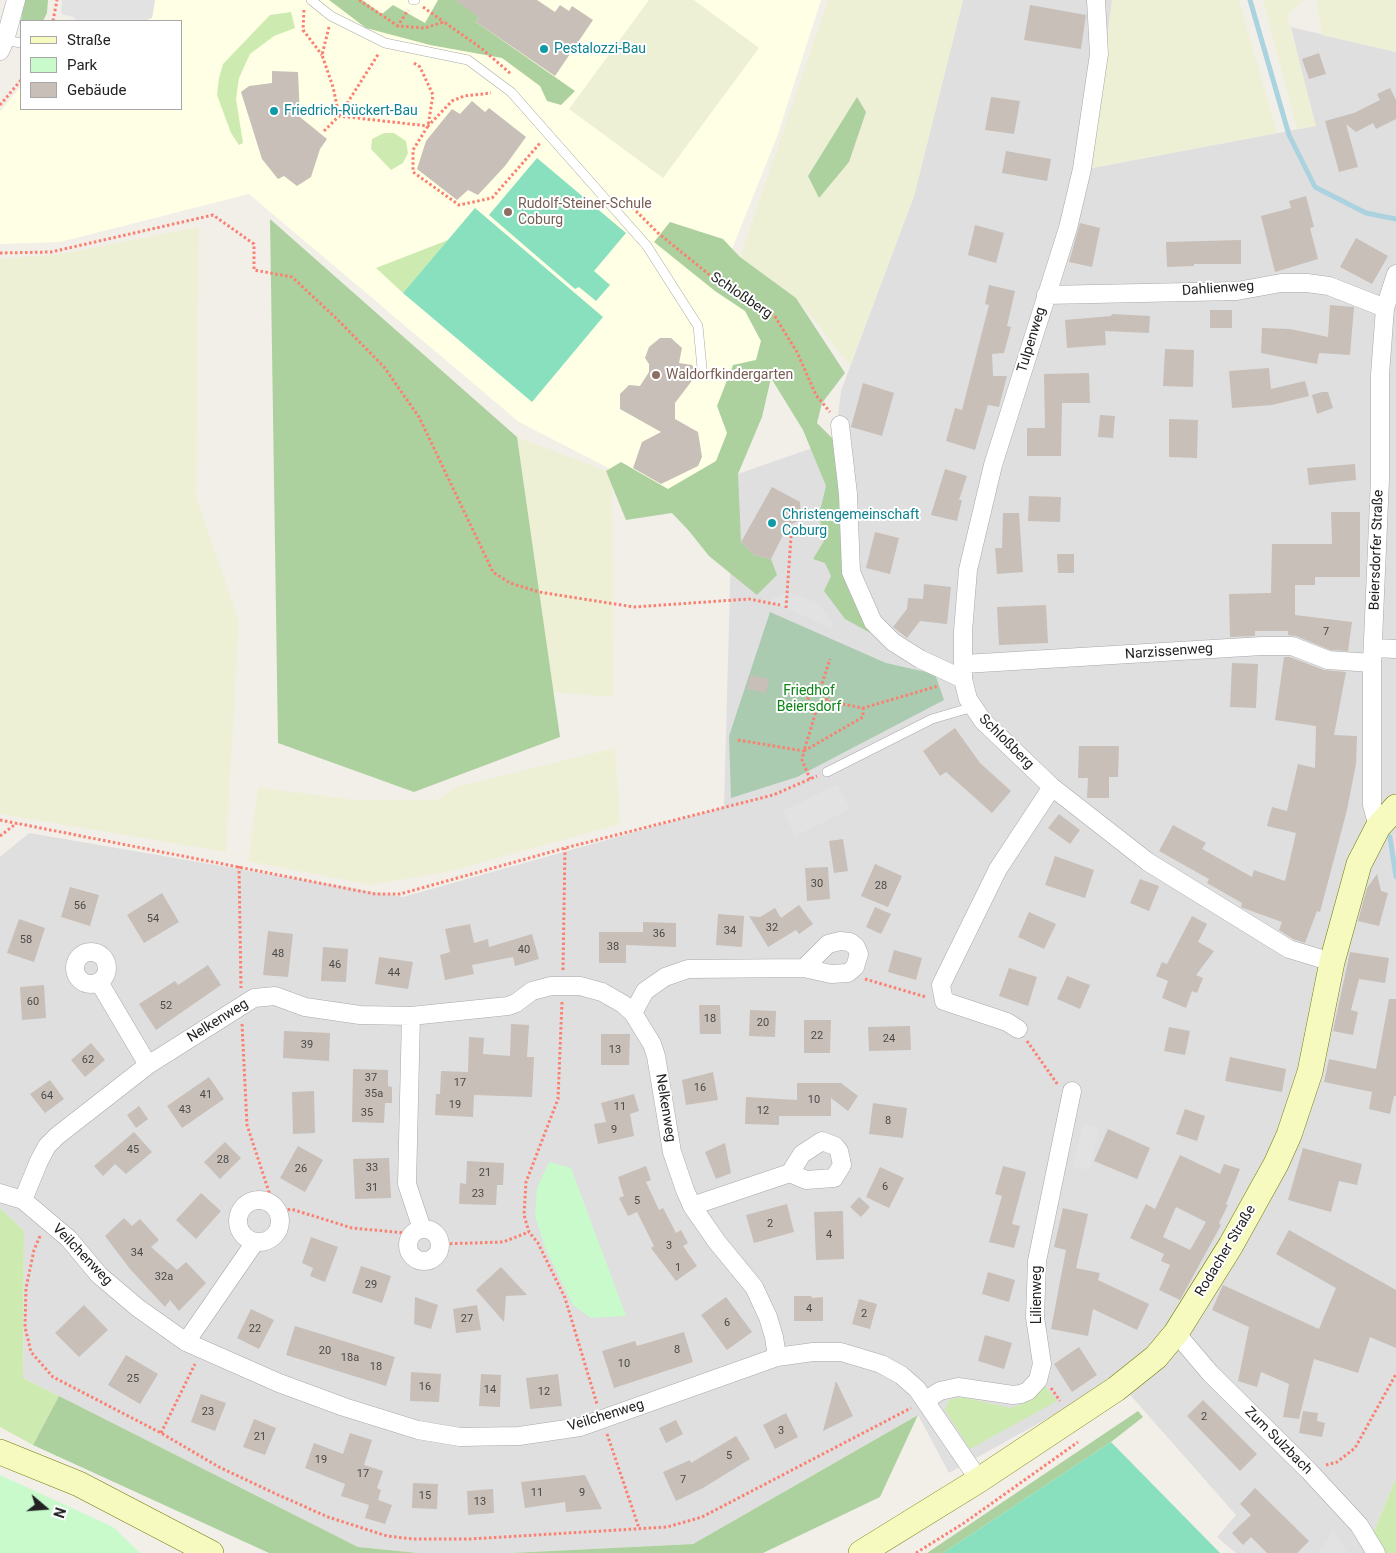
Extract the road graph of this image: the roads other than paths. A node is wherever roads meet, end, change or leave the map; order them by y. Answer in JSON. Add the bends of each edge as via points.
{"nodes":[{"id":1,"x":16,"y":0,"type":"edge"},
{"id":2,"x":311,"y":0,"type":"edge"},
{"id":3,"x":1096,"y":0,"type":"edge"},
{"id":4,"x":9,"y":45,"type":"edge"},
{"id":5,"x":1396,"y":274,"type":"edge"},
{"id":6,"x":1046,"y":294,"type":"junction"},
{"id":7,"x":1385,"y":308,"type":"junction"},
{"id":8,"x":702,"y":368,"type":"dead end"},
{"id":9,"x":840,"y":424,"type":"road end"},
{"id":10,"x":1396,"y":649,"type":"edge"},
{"id":11,"x":1373,"y":655,"type":"junction"},
{"id":12,"x":964,"y":671,"type":"junction"},
{"id":13,"x":973,"y":708,"type":"junction"},
{"id":14,"x":827,"y":772,"type":"road end"},
{"id":15,"x":1052,"y":787,"type":"junction"},
{"id":16,"x":1396,"y":807,"type":"edge"},
{"id":17,"x":1378,"y":827,"type":"junction"},
{"id":18,"x":1332,"y":962,"type":"junction"},
{"id":19,"x":804,"y":968,"type":"junction"},
{"id":20,"x":99,"y":982,"type":"dead end"},
{"id":21,"x":633,"y":1013,"type":"junction"},
{"id":22,"x":411,"y":1016,"type":"junction"},
{"id":23,"x":1018,"y":1029,"type":"road end"},
{"id":24,"x":148,"y":1066,"type":"junction"},
{"id":25,"x":1072,"y":1091,"type":"road end"},
{"id":26,"x":790,"y":1173,"type":"dead end"},
{"id":27,"x":0,"y":1193,"type":"edge"},
{"id":28,"x":23,"y":1200,"type":"junction"},
{"id":29,"x":692,"y":1206,"type":"junction"},
{"id":30,"x":417,"y":1232,"type":"junction"},
{"id":31,"x":255,"y":1242,"type":"junction"},
{"id":32,"x":1176,"y":1333,"type":"junction"},
{"id":33,"x":186,"y":1342,"type":"junction"},
{"id":34,"x":777,"y":1357,"type":"junction"},
{"id":35,"x":926,"y":1400,"type":"junction"},
{"id":36,"x":6,"y":1453,"type":"edge"},
{"id":37,"x":979,"y":1480,"type":"junction"},
{"id":38,"x":211,"y":1553,"type":"edge"},
{"id":39,"x":861,"y":1553,"type":"edge"},
{"id":40,"x":1376,"y":1553,"type":"edge"}],
"edges":[{"from":1,"to":4,"type":"street"},
{"from":2,"to":8,"type":"lane","via":[[331,16],[385,43],[468,60],[511,92],[647,246],[698,326]]},
{"from":3,"to":6,"type":"street","name":"Tulpenweg","via":[[1099,54],[1082,169],[1068,228]]},
{"from":5,"to":7,"type":"street","name":"Beiersdorfer Straße"},
{"from":6,"to":7,"type":"street","name":"Dahlienweg","via":[[1237,291],[1281,283],[1307,283],[1329,286]]},
{"from":6,"to":12,"type":"street","name":"Tulpenweg","via":[[993,465],[968,570],[963,631]]},
{"from":7,"to":11,"type":"street","name":"Beiersdorfer Straße","via":[[1380,375],[1380,479]]},
{"from":9,"to":12,"type":"street","via":[[848,494],[851,572],[873,622],[894,642],[920,659]]},
{"from":10,"to":11,"type":"street","name":"Narzissenweg"},
{"from":11,"to":12,"type":"street","name":"Narzissenweg","via":[[1328,660],[1292,646],[1262,646]]},
{"from":11,"to":17,"type":"street","name":"Beiersdorfer Straße","via":[[1372,805]]},
{"from":12,"to":13,"type":"street","name":"Schloßberg","via":[[968,699]]},
{"from":13,"to":14,"type":"lane","via":[[932,719]]},
{"from":13,"to":15,"type":"street","name":"Schloßberg"},
{"from":15,"to":18,"type":"street","name":"Schloßberg","via":[[1148,862],[1289,948]]},
{"from":15,"to":23,"type":"street","via":[[998,869],[941,985],[944,1001],[1007,1022]]},
{"from":16,"to":17,"type":"street","name":"Rodacher Straße"},
{"from":17,"to":18,"type":"street","name":"Rodacher Straße","via":[[1359,864]]},
{"from":18,"to":32,"type":"street","name":"Rodacher Straße","via":[[1310,1072],[1289,1135],[1231,1244]]},
{"from":19,"to":19,"type":"street","via":[[828,944],[850,942],[859,954],[855,967],[848,973],[831,974]]},
{"from":19,"to":21,"type":"street","via":[[688,969],[665,977],[644,991]]},
{"from":20,"to":24,"type":"street"},
{"from":21,"to":22,"type":"street","name":"Nelkenweg","via":[[602,992],[563,985],[532,991],[508,1006]]},
{"from":21,"to":29,"type":"street","name":"Nelkenweg","via":[[656,1056],[672,1152]]},
{"from":22,"to":24,"type":"street","name":"Nelkenweg","via":[[360,1015],[305,1007],[275,996],[254,998]]},
{"from":22,"to":30,"type":"street","via":[[407,1184]]},
{"from":24,"to":28,"type":"street","name":"Nelkenweg","via":[[47,1146]]},
{"from":25,"to":35,"type":"street","name":"Lilienweg","via":[[1037,1261],[1035,1317],[1041,1373],[1038,1380],[1021,1394],[958,1387],[940,1391]]},
{"from":26,"to":29,"type":"street"},
{"from":27,"to":28,"type":"street","name":"Veilchenweg"},
{"from":28,"to":33,"type":"street","name":"Veilchenweg","via":[[70,1239],[99,1275]]},
{"from":29,"to":34,"type":"street","name":"Nelkenweg","via":[[754,1287],[768,1317]]},
{"from":30,"to":30,"type":"street","via":[[409,1241],[410,1253],[426,1261],[436,1255],[440,1244],[434,1233]]},
{"from":31,"to":31,"type":"street","via":[[240,1230],[239,1214],[250,1202],[272,1207],[279,1229],[268,1240]]},
{"from":31,"to":33,"type":"street"},
{"from":32,"to":37,"type":"street","name":"Rodacher Straße","via":[[1156,1357],[1116,1389]]},
{"from":32,"to":40,"type":"street","name":"Zum Sulzbach","via":[[1210,1373],[1359,1525]]},
{"from":33,"to":34,"type":"street","name":"Veilchenweg","via":[[279,1383],[344,1407],[418,1430],[460,1437],[519,1436],[580,1427]]},
{"from":34,"to":35,"type":"street","name":"Veilchenweg","via":[[841,1352],[881,1364],[901,1375]]},
{"from":35,"to":37,"type":"street","name":"Veilchenweg"},
{"from":36,"to":38,"type":"street","via":[[79,1484]]},
{"from":37,"to":39,"type":"street","name":"Rodacher Straße"}]}
